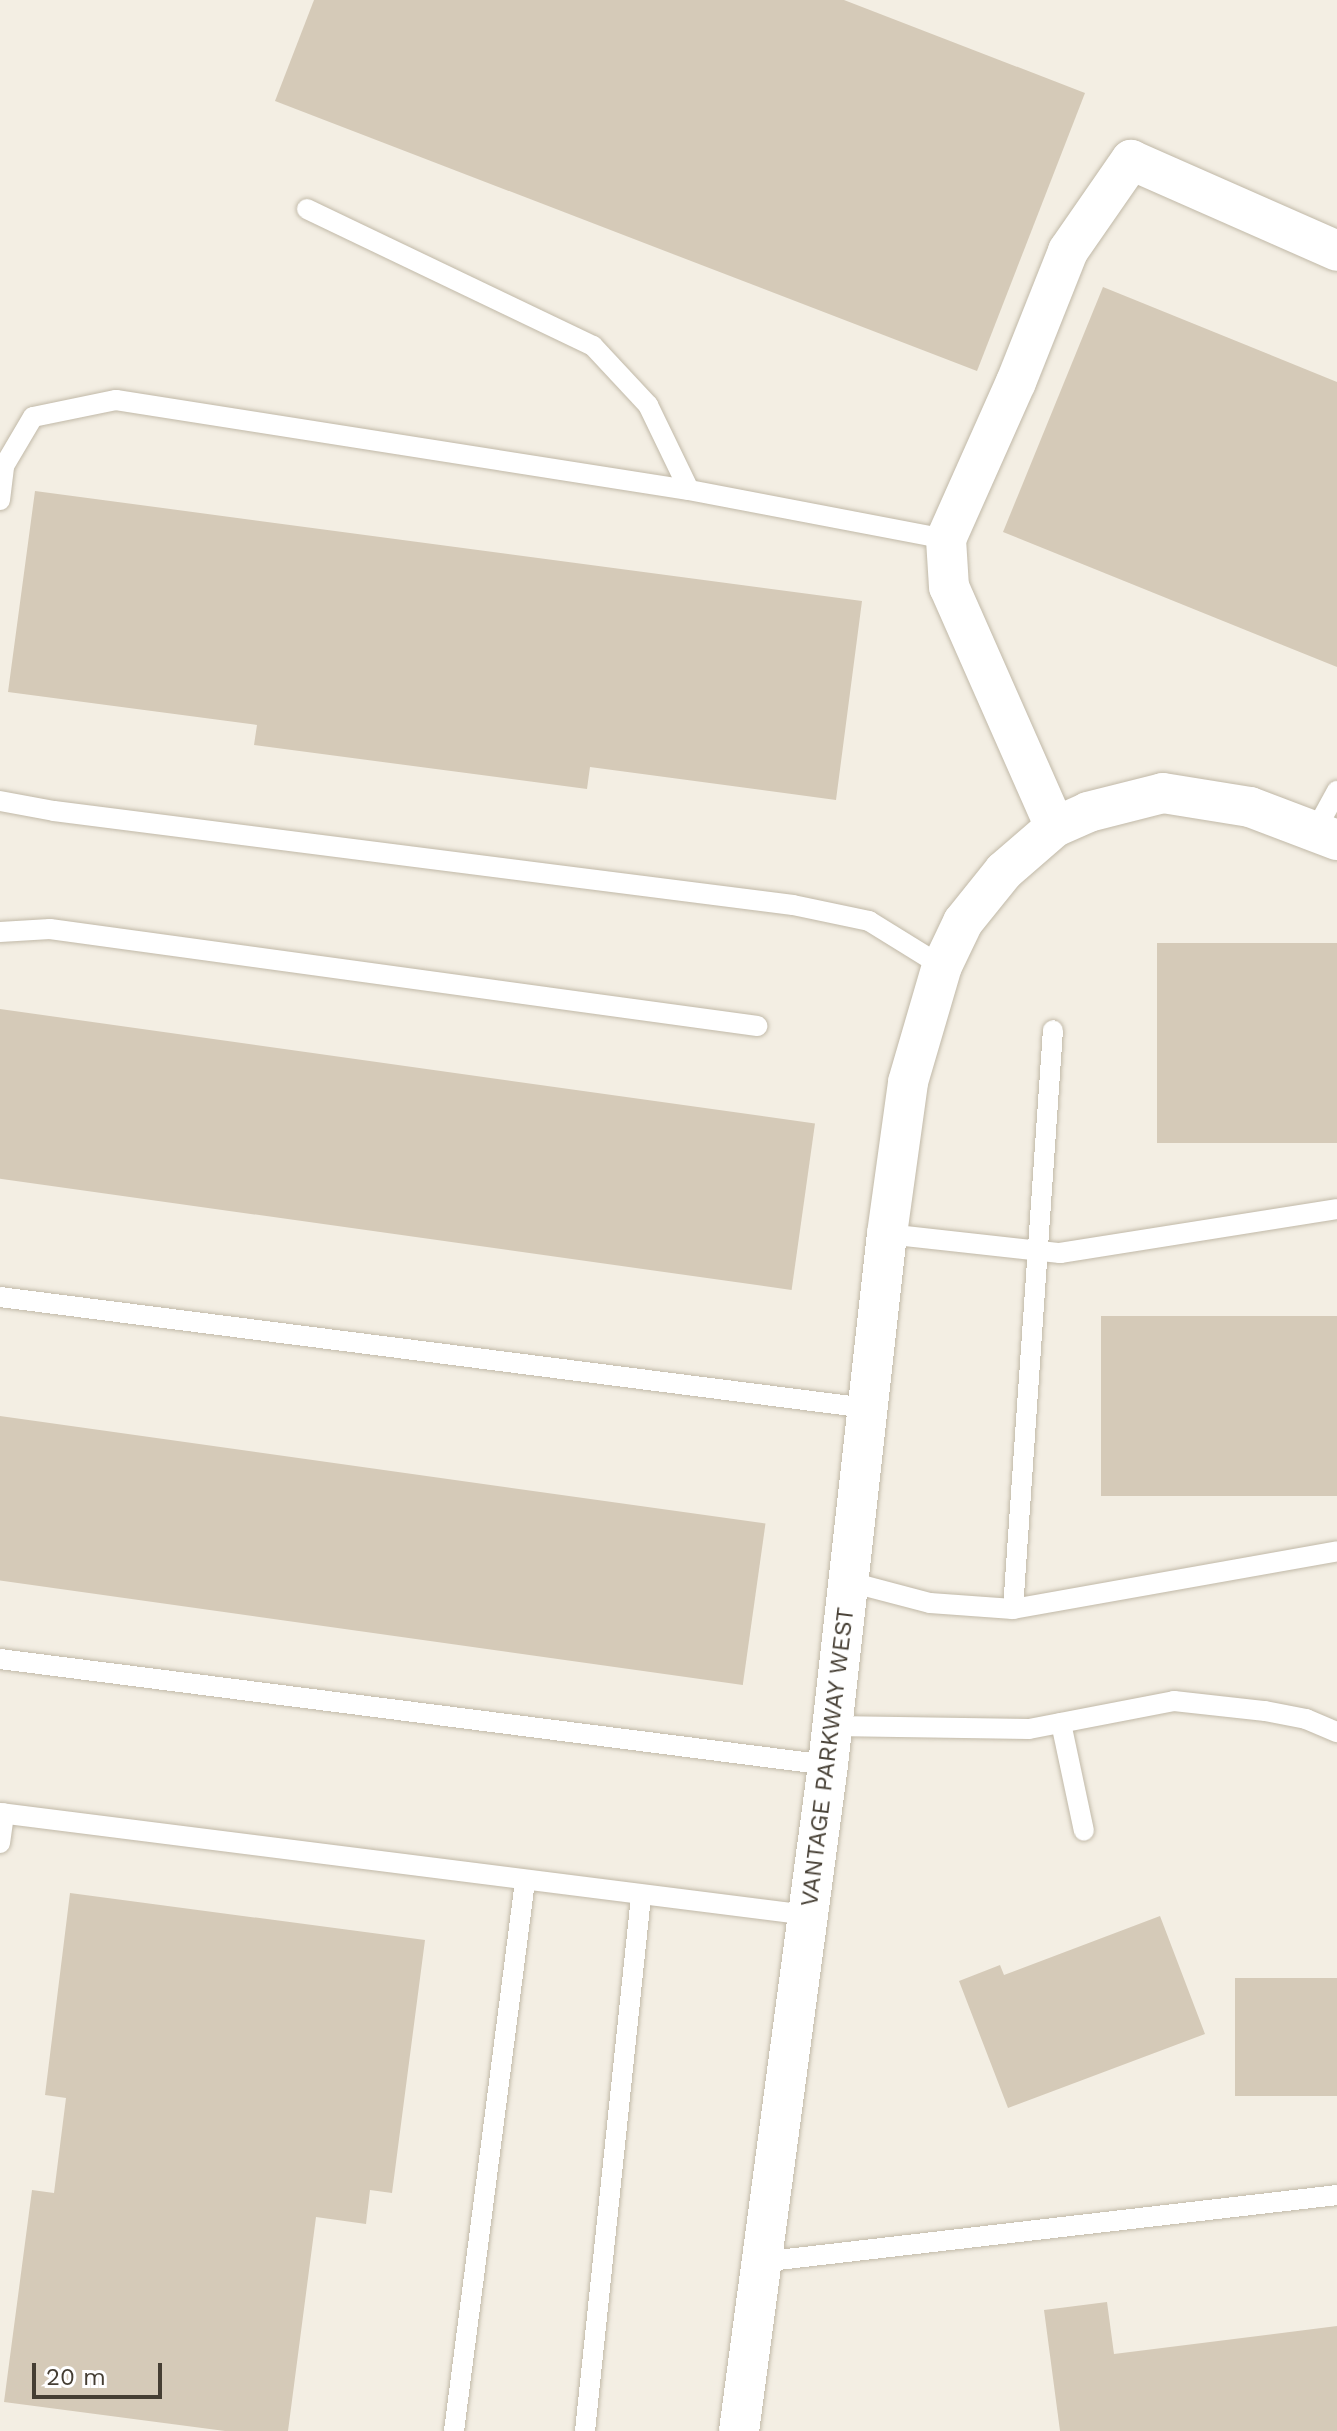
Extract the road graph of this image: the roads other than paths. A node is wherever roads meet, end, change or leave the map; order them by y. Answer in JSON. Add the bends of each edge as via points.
{"nodes":[{"id":1,"x":307,"y":209,"type":"dead end"},
{"id":2,"x":1337,"y":251,"type":"edge"},
{"id":3,"x":689,"y":490,"type":"junction"},
{"id":4,"x":0,"y":500,"type":"edge"},
{"id":5,"x":946,"y":539,"type":"junction"},
{"id":6,"x":1337,"y":791,"type":"edge"},
{"id":7,"x":0,"y":801,"type":"edge"},
{"id":8,"x":1055,"y":827,"type":"junction"},
{"id":9,"x":1326,"y":836,"type":"edge"},
{"id":10,"x":0,"y":932,"type":"edge"},
{"id":11,"x":942,"y":966,"type":"junction"},
{"id":12,"x":757,"y":1026,"type":"dead end"},
{"id":13,"x":1053,"y":1030,"type":"dead end"},
{"id":14,"x":1337,"y":1209,"type":"edge"},
{"id":15,"x":887,"y":1234,"type":"junction"},
{"id":16,"x":1036,"y":1251,"type":"junction"},
{"id":17,"x":0,"y":1297,"type":"edge"},
{"id":18,"x":867,"y":1408,"type":"junction"},
{"id":19,"x":1337,"y":1551,"type":"edge"},
{"id":20,"x":850,"y":1582,"type":"junction"},
{"id":21,"x":1013,"y":1609,"type":"junction"},
{"id":22,"x":0,"y":1659,"type":"edge"},
{"id":23,"x":1061,"y":1723,"type":"junction"},
{"id":24,"x":833,"y":1726,"type":"junction"},
{"id":25,"x":1337,"y":1732,"type":"edge"},
{"id":26,"x":828,"y":1765,"type":"junction"},
{"id":27,"x":2,"y":1813,"type":"edge"},
{"id":28,"x":1084,"y":1831,"type":"dead end"},
{"id":29,"x":0,"y":1843,"type":"edge"},
{"id":30,"x":525,"y":1881,"type":"junction"},
{"id":31,"x":641,"y":1896,"type":"junction"},
{"id":32,"x":807,"y":1915,"type":"junction"},
{"id":33,"x":1337,"y":2195,"type":"edge"},
{"id":34,"x":761,"y":2262,"type":"junction"},
{"id":35,"x":454,"y":2431,"type":"edge"},
{"id":36,"x":585,"y":2431,"type":"edge"},
{"id":37,"x":739,"y":2431,"type":"edge"}],
"edges":[{"from":1,"to":3,"type":"lane","via":[[593,346],[648,405]]},
{"from":2,"to":5,"type":"street","via":[[1131,160],[1068,251]]},
{"from":3,"to":4,"type":"lane","via":[[116,400],[33,417],[4,466]]},
{"from":3,"to":5,"type":"lane"},
{"from":5,"to":8,"type":"street","via":[[949,587]]},
{"from":6,"to":9,"type":"lane"},
{"from":7,"to":11,"type":"lane","via":[[793,905],[869,921]]},
{"from":8,"to":9,"type":"street","name":"VANTAGE PARKWAY WEST","via":[[1088,812],[1163,793],[1250,807]]},
{"from":8,"to":11,"type":"street","name":"VANTAGE PARKWAY WEST","via":[[996,881],[963,922]]},
{"from":10,"to":12,"type":"lane","via":[[50,929]]},
{"from":11,"to":15,"type":"street","name":"VANTAGE PARKWAY WEST","via":[[908,1082]]},
{"from":13,"to":16,"type":"lane"},
{"from":14,"to":16,"type":"lane","via":[[1060,1253]]},
{"from":15,"to":16,"type":"lane"},
{"from":15,"to":18,"type":"street","name":"VANTAGE PARKWAY WEST"},
{"from":16,"to":21,"type":"lane"},
{"from":17,"to":18,"type":"lane"},
{"from":18,"to":20,"type":"street","name":"VANTAGE PARKWAY WEST"},
{"from":19,"to":21,"type":"lane"},
{"from":20,"to":21,"type":"lane","via":[[930,1603]]},
{"from":20,"to":24,"type":"street","name":"VANTAGE PARKWAY WEST"},
{"from":22,"to":26,"type":"lane"},
{"from":23,"to":24,"type":"lane","via":[[1029,1729]]},
{"from":23,"to":25,"type":"lane","via":[[1174,1701],[1293,1716]]},
{"from":23,"to":28,"type":"lane"},
{"from":24,"to":26,"type":"street","name":"VANTAGE PARKWAY WEST"},
{"from":26,"to":32,"type":"street","name":"VANTAGE PARKWAY WEST"},
{"from":27,"to":29,"type":"lane"},
{"from":27,"to":30,"type":"lane"},
{"from":30,"to":31,"type":"lane"},
{"from":30,"to":35,"type":"lane"},
{"from":31,"to":32,"type":"lane"},
{"from":31,"to":36,"type":"lane"},
{"from":32,"to":34,"type":"street","name":"VANTAGE PARKWAY WEST"},
{"from":33,"to":34,"type":"lane"},
{"from":34,"to":37,"type":"street","name":"VANTAGE PARKWAY WEST"}]}
